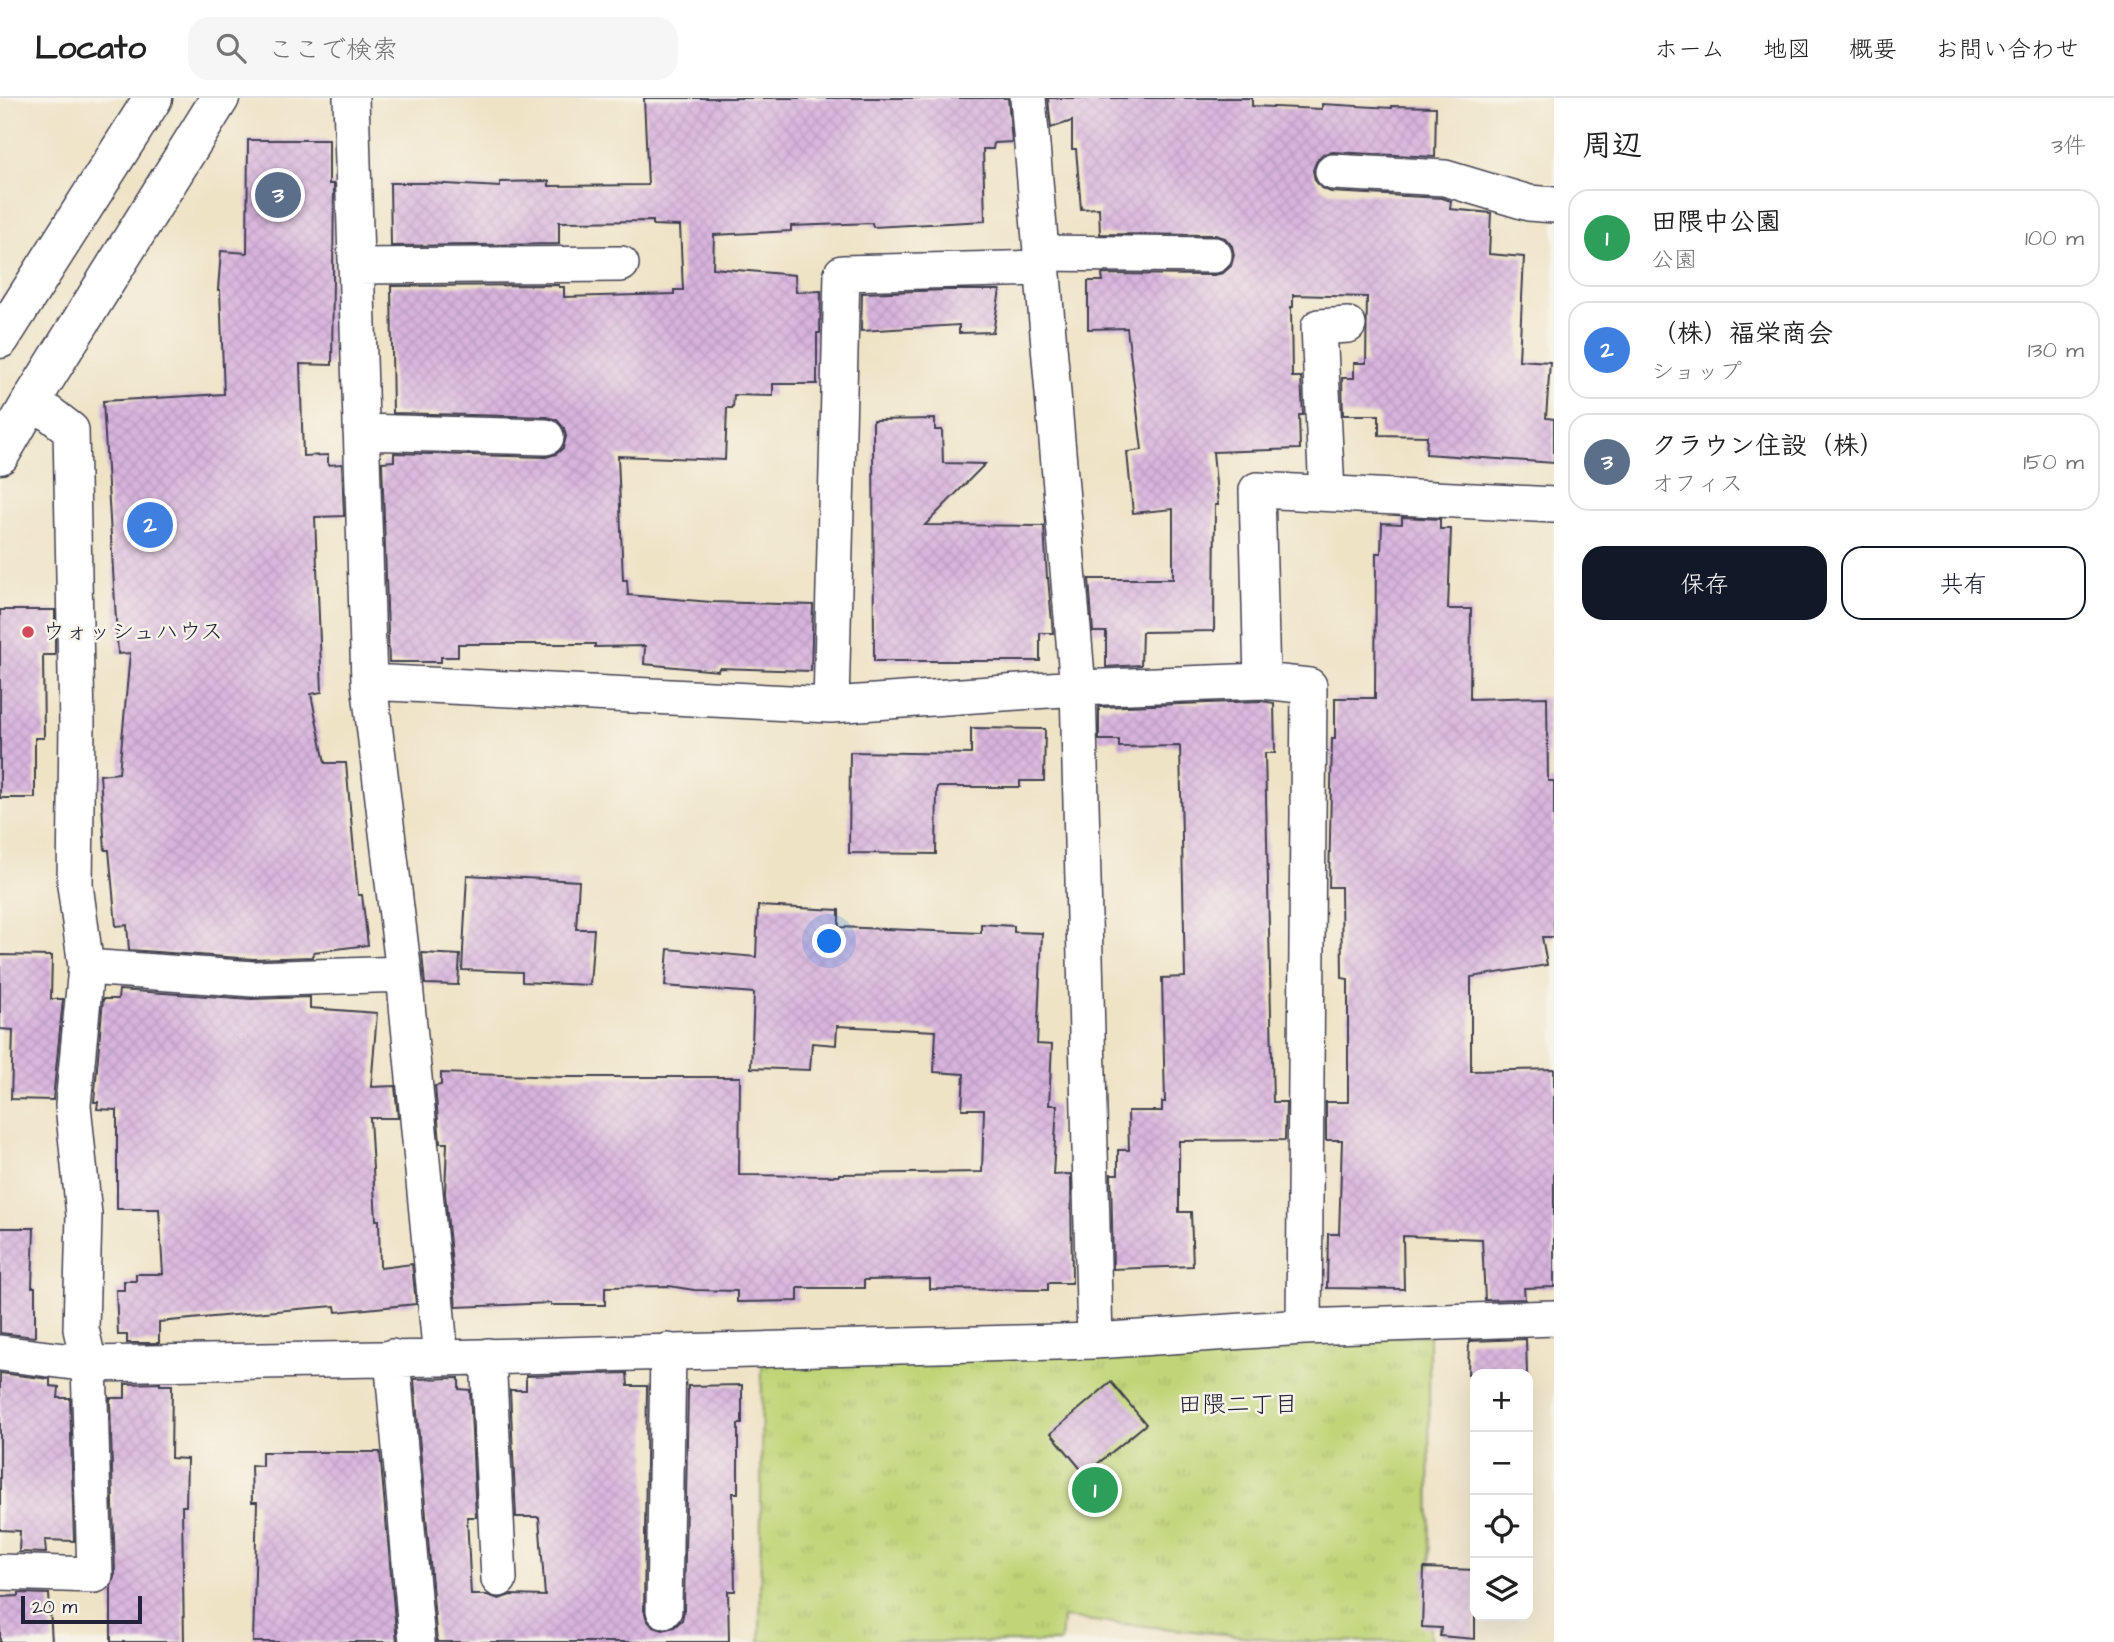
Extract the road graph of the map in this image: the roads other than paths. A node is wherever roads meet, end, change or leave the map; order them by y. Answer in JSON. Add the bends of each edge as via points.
{"nodes":[{"id":1,"x":153,"y":98,"type":"edge"},
{"id":2,"x":220,"y":98,"type":"edge"},
{"id":3,"x":351,"y":98,"type":"edge"},
{"id":4,"x":1028,"y":98,"type":"edge"},
{"id":5,"x":1333,"y":172,"type":"dead end"},
{"id":6,"x":1554,"y":205,"type":"edge"},
{"id":7,"x":1214,"y":255,"type":"dead end"},
{"id":8,"x":1042,"y":260,"type":"junction"},
{"id":9,"x":621,"y":264,"type":"dead end"},
{"id":10,"x":356,"y":266,"type":"junction"},
{"id":11,"x":1348,"y":325,"type":"dead end"},
{"id":12,"x":0,"y":339,"type":"edge"},
{"id":13,"x":32,"y":400,"type":"junction"},
{"id":14,"x":361,"y":432,"type":"junction"},
{"id":15,"x":546,"y":437,"type":"dead end"},
{"id":16,"x":0,"y":455,"type":"edge"},
{"id":17,"x":1327,"y":493,"type":"junction"},
{"id":18,"x":1554,"y":505,"type":"edge"},
{"id":19,"x":1262,"y":681,"type":"junction"},
{"id":20,"x":369,"y":682,"type":"junction"},
{"id":21,"x":1078,"y":688,"type":"junction"},
{"id":22,"x":831,"y":705,"type":"junction"},
{"id":23,"x":86,"y":967,"type":"junction"},
{"id":24,"x":404,"y":974,"type":"junction"},
{"id":25,"x":1554,"y":1318,"type":"edge"},
{"id":26,"x":1304,"y":1328,"type":"junction"},
{"id":27,"x":1095,"y":1341,"type":"junction"},
{"id":28,"x":668,"y":1351,"type":"junction"},
{"id":29,"x":0,"y":1353,"type":"edge"},
{"id":30,"x":488,"y":1356,"type":"junction"},
{"id":31,"x":392,"y":1357,"type":"junction"},
{"id":32,"x":442,"y":1357,"type":"junction"},
{"id":33,"x":89,"y":1364,"type":"junction"},
{"id":34,"x":0,"y":1572,"type":"edge"},
{"id":35,"x":499,"y":1579,"type":"dead end"},
{"id":36,"x":664,"y":1610,"type":"dead end"},
{"id":37,"x":417,"y":1642,"type":"edge"}],
"edges":[{"from":1,"to":12,"type":"street"},
{"from":2,"to":13,"type":"street"},
{"from":3,"to":10,"type":"street"},
{"from":4,"to":8,"type":"street"},
{"from":5,"to":6,"type":"street","via":[[1445,178],[1530,203]]},
{"from":7,"to":8,"type":"street"},
{"from":8,"to":21,"type":"street"},
{"from":8,"to":22,"type":"street","via":[[842,273]]},
{"from":9,"to":10,"type":"street"},
{"from":10,"to":14,"type":"street"},
{"from":11,"to":17,"type":"street","via":[[1319,327]]},
{"from":13,"to":16,"type":"street"},
{"from":13,"to":23,"type":"street","via":[[71,430],[75,885]]},
{"from":14,"to":15,"type":"street"},
{"from":14,"to":20,"type":"street"},
{"from":17,"to":18,"type":"street"},
{"from":17,"to":19,"type":"street","via":[[1257,490]]},
{"from":19,"to":21,"type":"street"},
{"from":19,"to":26,"type":"street","via":[[1310,685]]},
{"from":20,"to":22,"type":"street"},
{"from":20,"to":24,"type":"street"},
{"from":21,"to":22,"type":"street"},
{"from":21,"to":27,"type":"street"},
{"from":23,"to":24,"type":"street","via":[[253,979]]},
{"from":23,"to":33,"type":"street","via":[[73,1105],[84,1215],[81,1329]]},
{"from":24,"to":32,"type":"street"},
{"from":25,"to":26,"type":"street"},
{"from":26,"to":27,"type":"street"},
{"from":27,"to":28,"type":"street"},
{"from":28,"to":30,"type":"street"},
{"from":28,"to":36,"type":"street"},
{"from":29,"to":33,"type":"street"},
{"from":30,"to":32,"type":"street"},
{"from":30,"to":35,"type":"street"},
{"from":31,"to":32,"type":"street"},
{"from":31,"to":33,"type":"street"},
{"from":31,"to":37,"type":"street"},
{"from":33,"to":34,"type":"street","via":[[95,1575]]}]}
